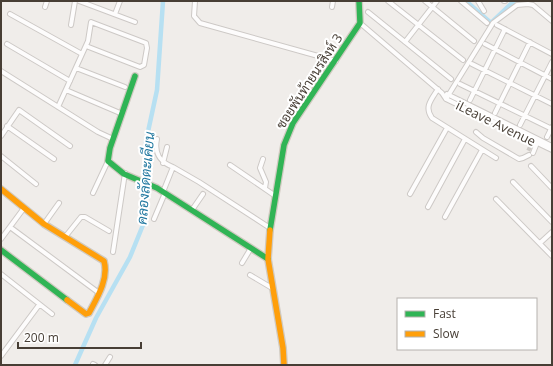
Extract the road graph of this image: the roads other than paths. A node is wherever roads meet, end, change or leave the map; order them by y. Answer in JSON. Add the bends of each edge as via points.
{"nodes":[{"id":1,"x":47,"y":1,"type":"edge"},
{"id":2,"x":75,"y":1,"type":"edge"},
{"id":3,"x":79,"y":1,"type":"edge"},
{"id":4,"x":120,"y":1,"type":"edge"},
{"id":5,"x":195,"y":1,"type":"edge"},
{"id":6,"x":333,"y":1,"type":"edge"},
{"id":7,"x":359,"y":1,"type":"edge"},
{"id":8,"x":388,"y":1,"type":"edge"},
{"id":9,"x":426,"y":1,"type":"edge"},
{"id":10,"x":437,"y":1,"type":"edge"},
{"id":11,"x":461,"y":1,"type":"edge"},
{"id":12,"x":478,"y":1,"type":"edge"},
{"id":13,"x":88,"y":3,"type":"edge"},
{"id":14,"x":45,"y":7,"type":"dead end"},
{"id":15,"x":332,"y":7,"type":"dead end"},
{"id":16,"x":432,"y":7,"type":"junction"},
{"id":17,"x":484,"y":10,"type":"dead end"},
{"id":18,"x":368,"y":12,"type":"dead end"},
{"id":19,"x":10,"y":14,"type":"dead end"},
{"id":20,"x":115,"y":14,"type":"junction"},
{"id":21,"x":552,"y":21,"type":"edge"},
{"id":22,"x":135,"y":22,"type":"dead end"},
{"id":23,"x":360,"y":23,"type":"junction"},
{"id":24,"x":487,"y":23,"type":"dead end"},
{"id":25,"x":71,"y":25,"type":"dead end"},
{"id":26,"x":418,"y":25,"type":"junction"},
{"id":27,"x":497,"y":25,"type":"dead end"},
{"id":28,"x":506,"y":29,"type":"junction"},
{"id":29,"x":474,"y":41,"type":"dead end"},
{"id":30,"x":405,"y":42,"type":"junction"},
{"id":31,"x":530,"y":42,"type":"junction"},
{"id":32,"x":7,"y":44,"type":"dead end"},
{"id":33,"x":485,"y":44,"type":"dead end"},
{"id":34,"x":86,"y":46,"type":"junction"},
{"id":35,"x":495,"y":49,"type":"junction"},
{"id":36,"x":82,"y":54,"type":"junction"},
{"id":37,"x":552,"y":54,"type":"edge"},
{"id":38,"x":463,"y":60,"type":"dead end"},
{"id":39,"x":336,"y":61,"type":"junction"},
{"id":40,"x":552,"y":62,"type":"edge"},
{"id":41,"x":520,"y":63,"type":"junction"},
{"id":42,"x":472,"y":64,"type":"dead end"},
{"id":43,"x":76,"y":68,"type":"junction"},
{"id":44,"x":485,"y":70,"type":"junction"},
{"id":45,"x":1,"y":71,"type":"edge"},
{"id":46,"x":135,"y":76,"type":"dead end"},
{"id":47,"x":544,"y":76,"type":"junction"},
{"id":48,"x":451,"y":79,"type":"dead end"},
{"id":49,"x":552,"y":79,"type":"edge"},
{"id":50,"x":70,"y":80,"type":"junction"},
{"id":51,"x":510,"y":83,"type":"junction"},
{"id":52,"x":460,"y":84,"type":"dead end"},
{"id":53,"x":125,"y":87,"type":"dead end"},
{"id":54,"x":438,"y":89,"type":"junction"},
{"id":55,"x":66,"y":90,"type":"junction"},
{"id":56,"x":475,"y":91,"type":"junction"},
{"id":57,"x":442,"y":93,"type":"junction"},
{"id":58,"x":449,"y":94,"type":"junction"},
{"id":59,"x":535,"y":95,"type":"junction"},
{"id":60,"x":446,"y":99,"type":"junction"},
{"id":61,"x":470,"y":100,"type":"dead end"},
{"id":62,"x":499,"y":104,"type":"junction"},
{"id":63,"x":552,"y":104,"type":"edge"},
{"id":64,"x":58,"y":107,"type":"junction"},
{"id":65,"x":120,"y":113,"type":"dead end"},
{"id":66,"x":495,"y":113,"type":"dead end"},
{"id":67,"x":524,"y":116,"type":"junction"},
{"id":68,"x":520,"y":125,"type":"dead end"},
{"id":69,"x":8,"y":126,"type":"junction"},
{"id":70,"x":447,"y":128,"type":"junction"},
{"id":71,"x":552,"y":128,"type":"edge"},
{"id":72,"x":476,"y":132,"type":"dead end"},
{"id":73,"x":1,"y":136,"type":"edge"},
{"id":74,"x":547,"y":137,"type":"dead end"},
{"id":75,"x":113,"y":139,"type":"junction"},
{"id":76,"x":157,"y":139,"type":"dead end"},
{"id":77,"x":465,"y":140,"type":"junction"},
{"id":78,"x":533,"y":141,"type":"junction"},
{"id":79,"x":537,"y":144,"type":"junction"},
{"id":80,"x":70,"y":146,"type":"dead end"},
{"id":81,"x":552,"y":146,"type":"edge"},
{"id":82,"x":167,"y":147,"type":"dead end"},
{"id":83,"x":530,"y":147,"type":"dead end"},
{"id":84,"x":482,"y":150,"type":"junction"},
{"id":85,"x":552,"y":150,"type":"edge"},
{"id":86,"x":1,"y":156,"type":"edge"},
{"id":87,"x":496,"y":158,"type":"dead end"},
{"id":88,"x":54,"y":159,"type":"dead end"},
{"id":89,"x":263,"y":159,"type":"dead end"},
{"id":90,"x":108,"y":161,"type":"junction"},
{"id":91,"x":163,"y":163,"type":"junction"},
{"id":92,"x":230,"y":165,"type":"dead end"},
{"id":93,"x":531,"y":166,"type":"dead end"},
{"id":94,"x":173,"y":168,"type":"junction"},
{"id":95,"x":125,"y":173,"type":"junction"},
{"id":96,"x":513,"y":182,"type":"dead end"},
{"id":97,"x":36,"y":184,"type":"dead end"},
{"id":98,"x":264,"y":188,"type":"junction"},
{"id":99,"x":552,"y":188,"type":"edge"},
{"id":100,"x":1,"y":189,"type":"edge"},
{"id":101,"x":164,"y":192,"type":"junction"},
{"id":102,"x":94,"y":193,"type":"dead end"},
{"id":103,"x":203,"y":194,"type":"dead end"},
{"id":104,"x":410,"y":194,"type":"dead end"},
{"id":105,"x":274,"y":195,"type":"junction"},
{"id":106,"x":496,"y":199,"type":"dead end"},
{"id":107,"x":59,"y":203,"type":"dead end"},
{"id":108,"x":428,"y":207,"type":"dead end"},
{"id":109,"x":24,"y":208,"type":"junction"},
{"id":110,"x":192,"y":210,"type":"junction"},
{"id":111,"x":445,"y":217,"type":"dead end"},
{"id":112,"x":154,"y":219,"type":"dead end"},
{"id":113,"x":552,"y":222,"type":"edge"},
{"id":114,"x":44,"y":224,"type":"junction"},
{"id":115,"x":10,"y":227,"type":"junction"},
{"id":116,"x":270,"y":228,"type":"junction"},
{"id":117,"x":109,"y":231,"type":"dead end"},
{"id":118,"x":552,"y":232,"type":"edge"},
{"id":119,"x":65,"y":237,"type":"junction"},
{"id":120,"x":1,"y":239,"type":"edge"},
{"id":121,"x":540,"y":243,"type":"junction"},
{"id":122,"x":251,"y":248,"type":"junction"},
{"id":123,"x":1,"y":250,"type":"edge"},
{"id":124,"x":114,"y":252,"type":"dead end"},
{"id":125,"x":552,"y":256,"type":"edge"},
{"id":126,"x":268,"y":259,"type":"junction"},
{"id":127,"x":242,"y":263,"type":"dead end"},
{"id":128,"x":1,"y":274,"type":"edge"},
{"id":129,"x":250,"y":275,"type":"dead end"},
{"id":130,"x":272,"y":288,"type":"junction"},
{"id":131,"x":99,"y":293,"type":"junction"},
{"id":132,"x":39,"y":304,"type":"junction"},
{"id":133,"x":52,"y":314,"type":"dead end"},
{"id":134,"x":1,"y":356,"type":"edge"},
{"id":135,"x":110,"y":357,"type":"dead end"},
{"id":136,"x":105,"y":365,"type":"edge"},
{"id":137,"x":284,"y":365,"type":"edge"}],
"edges":[{"from":1,"to":14,"type":"street"},
{"from":2,"to":25,"type":"street"},
{"from":3,"to":13,"type":"street"},
{"from":4,"to":20,"type":"street"},
{"from":5,"to":39,"type":"street","via":[[194,16],[200,23]]},
{"from":6,"to":15,"type":"street"},
{"from":7,"to":23,"type":"street"},
{"from":8,"to":26,"type":"street"},
{"from":9,"to":16,"type":"street"},
{"from":10,"to":16,"type":"street"},
{"from":11,"to":24,"type":"street"},
{"from":12,"to":17,"type":"street"},
{"from":13,"to":20,"type":"street"},
{"from":16,"to":26,"type":"street"},
{"from":16,"to":29,"type":"street"},
{"from":18,"to":30,"type":"street"},
{"from":19,"to":36,"type":"street"},
{"from":20,"to":22,"type":"street"},
{"from":21,"to":58,"type":"street","via":[[533,5],[517,5],[493,23]]},
{"from":23,"to":39,"type":"street","name":"ซอยพันท้ายนรสิงห์ 3"},
{"from":23,"to":54,"type":"street","name":"iLeave Avenue"},
{"from":26,"to":30,"type":"street"},
{"from":26,"to":38,"type":"street"},
{"from":27,"to":28,"type":"street"},
{"from":28,"to":31,"type":"street"},
{"from":28,"to":35,"type":"street"},
{"from":30,"to":48,"type":"street"},
{"from":31,"to":37,"type":"street"},
{"from":31,"to":41,"type":"street"},
{"from":32,"to":50,"type":"street"},
{"from":33,"to":35,"type":"street"},
{"from":34,"to":34,"type":"street","via":[[140,67],[144,65],[146,43],[97,23],[90,24]]},
{"from":34,"to":36,"type":"street"},
{"from":35,"to":41,"type":"street"},
{"from":35,"to":44,"type":"street"},
{"from":36,"to":43,"type":"street"},
{"from":39,"to":105,"type":"street","name":"ซอยพันท้ายนรสิงห์ 3","via":[[288,131]]},
{"from":40,"to":47,"type":"street"},
{"from":41,"to":47,"type":"street"},
{"from":41,"to":51,"type":"street"},
{"from":42,"to":44,"type":"street"},
{"from":43,"to":50,"type":"street"},
{"from":43,"to":53,"type":"street"},
{"from":44,"to":51,"type":"street"},
{"from":44,"to":56,"type":"street"},
{"from":45,"to":64,"type":"street"},
{"from":46,"to":75,"type":"street"},
{"from":47,"to":49,"type":"street"},
{"from":47,"to":59,"type":"street"},
{"from":50,"to":55,"type":"street"},
{"from":51,"to":59,"type":"street"},
{"from":51,"to":62,"type":"street"},
{"from":52,"to":56,"type":"street"},
{"from":54,"to":57,"type":"street","name":"iLeave Avenue"},
{"from":54,"to":70,"type":"street","via":[[428,104],[429,114]]},
{"from":55,"to":64,"type":"street"},
{"from":55,"to":65,"type":"street"},
{"from":56,"to":61,"type":"street"},
{"from":56,"to":62,"type":"street"},
{"from":57,"to":58,"type":"street","name":"iLeave Avenue"},
{"from":57,"to":60,"type":"street","name":"iLeave Avenue"},
{"from":58,"to":60,"type":"street"},
{"from":58,"to":81,"type":"street","name":"iLeave Avenue"},
{"from":59,"to":63,"type":"street"},
{"from":59,"to":67,"type":"street"},
{"from":60,"to":78,"type":"street","name":"iLeave Avenue"},
{"from":62,"to":66,"type":"street"},
{"from":62,"to":67,"type":"street"},
{"from":64,"to":75,"type":"street"},
{"from":67,"to":68,"type":"street"},
{"from":67,"to":71,"type":"street"},
{"from":69,"to":73,"type":"street"},
{"from":69,"to":80,"type":"street","via":[[19,110]]},
{"from":69,"to":88,"type":"street"},
{"from":70,"to":77,"type":"street"},
{"from":70,"to":104,"type":"street"},
{"from":71,"to":74,"type":"street"},
{"from":72,"to":79,"type":"street","via":[[519,159],[531,154]]},
{"from":75,"to":90,"type":"street"},
{"from":76,"to":91,"type":"street","via":[[155,151]]},
{"from":77,"to":84,"type":"street"},
{"from":77,"to":108,"type":"street"},
{"from":78,"to":79,"type":"street","name":"iLeave Avenue"},
{"from":78,"to":83,"type":"street"},
{"from":79,"to":85,"type":"street","name":"iLeave Avenue"},
{"from":82,"to":91,"type":"street"},
{"from":84,"to":87,"type":"street"},
{"from":84,"to":111,"type":"street"},
{"from":86,"to":97,"type":"street"},
{"from":89,"to":98,"type":"street","via":[[260,168],[266,182]]},
{"from":90,"to":95,"type":"street"},
{"from":90,"to":102,"type":"street"},
{"from":91,"to":94,"type":"street"},
{"from":92,"to":98,"type":"street"},
{"from":93,"to":99,"type":"street"},
{"from":94,"to":101,"type":"street"},
{"from":94,"to":116,"type":"street"},
{"from":95,"to":101,"type":"street"},
{"from":95,"to":124,"type":"street"},
{"from":96,"to":113,"type":"street"},
{"from":98,"to":105,"type":"street"},
{"from":100,"to":109,"type":"street"},
{"from":101,"to":110,"type":"street"},
{"from":101,"to":112,"type":"street"},
{"from":103,"to":110,"type":"street"},
{"from":105,"to":116,"type":"street","name":"ซอยพันท้ายนรสิงห์ 3"},
{"from":106,"to":121,"type":"street"},
{"from":107,"to":114,"type":"street"},
{"from":109,"to":114,"type":"street"},
{"from":109,"to":115,"type":"street"},
{"from":110,"to":122,"type":"street"},
{"from":114,"to":119,"type":"street"},
{"from":115,"to":120,"type":"street"},
{"from":115,"to":131,"type":"street"},
{"from":116,"to":126,"type":"street","name":"ซอยพันท้ายนรสิงห์ 3"},
{"from":117,"to":119,"type":"street","via":[[81,217]]},
{"from":118,"to":121,"type":"street"},
{"from":119,"to":131,"type":"street","via":[[106,264]]},
{"from":121,"to":125,"type":"street"},
{"from":122,"to":126,"type":"street"},
{"from":122,"to":127,"type":"street"},
{"from":123,"to":131,"type":"street","via":[[86,314],[90,313]]},
{"from":126,"to":130,"type":"street","name":"ซอยพันท้ายนรสิงห์ 3"},
{"from":128,"to":132,"type":"street"},
{"from":129,"to":130,"type":"street"},
{"from":130,"to":137,"type":"street","name":"ซอยพันท้ายนรสิงห์ 3"},
{"from":132,"to":133,"type":"street"},
{"from":132,"to":134,"type":"street"},
{"from":135,"to":136,"type":"street"}]}
